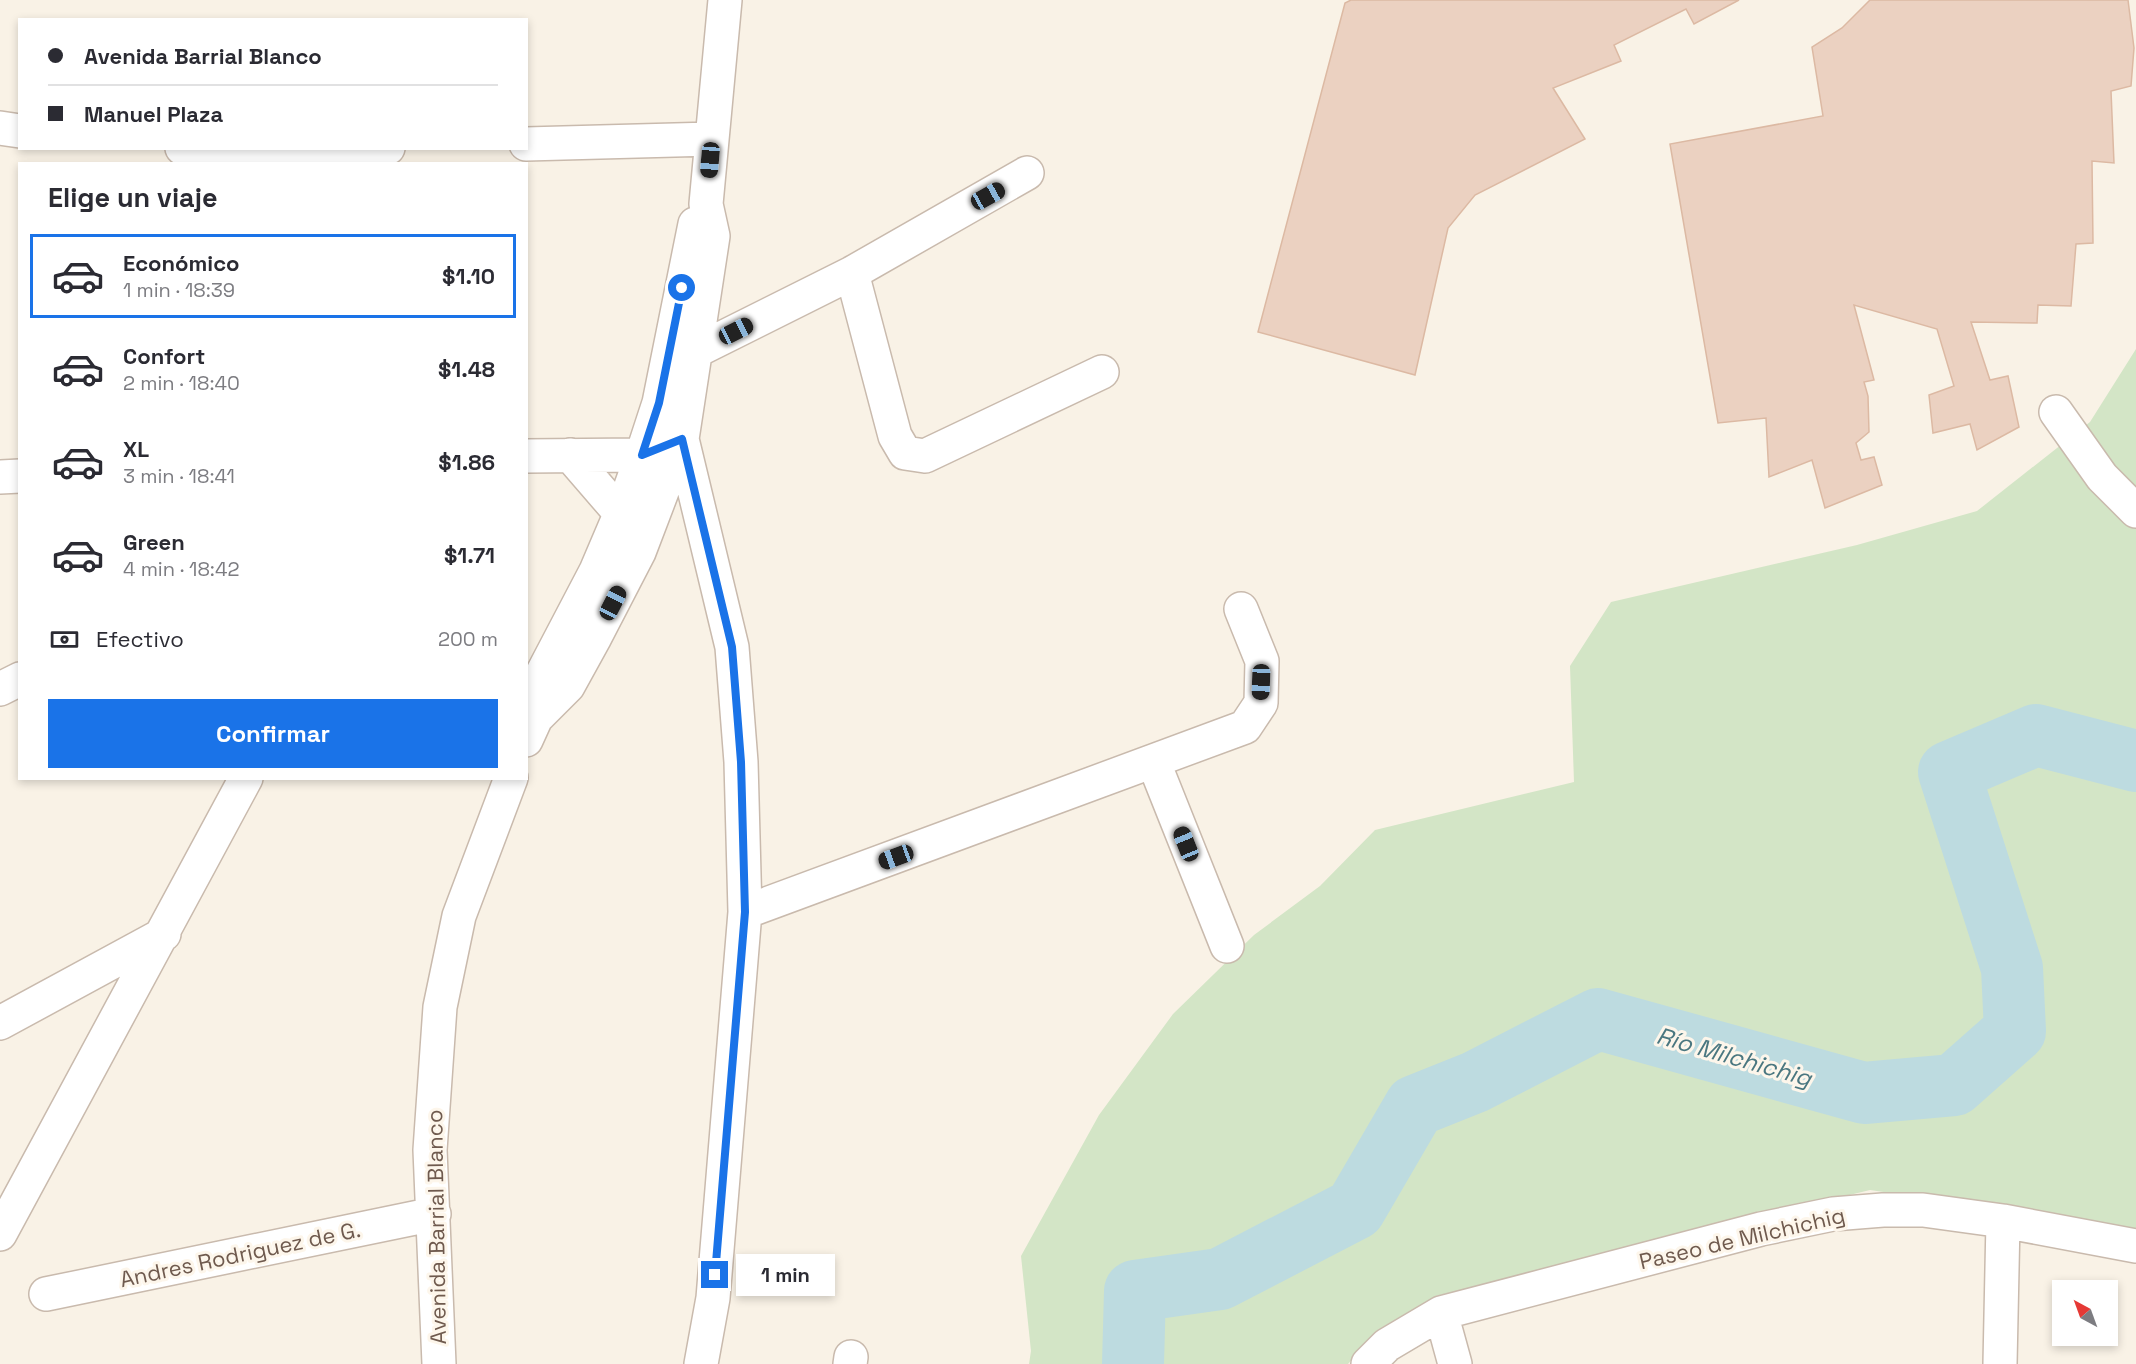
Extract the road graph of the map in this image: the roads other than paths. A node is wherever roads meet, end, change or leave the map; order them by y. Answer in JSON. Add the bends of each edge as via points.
{"nodes":[{"id":1,"x":725,"y":0,"type":"edge"},
{"id":2,"x":0,"y":128,"type":"edge"},
{"id":3,"x":18,"y":130,"type":"edge"},
{"id":4,"x":712,"y":139,"type":"junction"},
{"id":5,"x":528,"y":144,"type":"edge"},
{"id":6,"x":200,"y":150,"type":"edge"},
{"id":7,"x":323,"y":150,"type":"edge"},
{"id":8,"x":1028,"y":173,"type":"dead end"},
{"id":9,"x":706,"y":204,"type":"junction"},
{"id":10,"x":852,"y":273,"type":"junction"},
{"id":11,"x":698,"y":350,"type":"junction"},
{"id":12,"x":1102,"y":372,"type":"dead end"},
{"id":13,"x":2056,"y":412,"type":"dead end"},
{"id":14,"x":682,"y":439,"type":"junction"},
{"id":15,"x":570,"y":455,"type":"junction"},
{"id":16,"x":642,"y":455,"type":"junction"},
{"id":17,"x":528,"y":456,"type":"edge"},
{"id":18,"x":18,"y":476,"type":"edge"},
{"id":19,"x":0,"y":477,"type":"edge"},
{"id":20,"x":2136,"y":512,"type":"edge"},
{"id":21,"x":621,"y":514,"type":"junction"},
{"id":22,"x":1241,"y":609,"type":"dead end"},
{"id":23,"x":18,"y":680,"type":"edge"},
{"id":24,"x":0,"y":689,"type":"edge"},
{"id":25,"x":531,"y":729,"type":"edge"},
{"id":26,"x":1154,"y":763,"type":"junction"},
{"id":27,"x":245,"y":780,"type":"edge"},
{"id":28,"x":510,"y":780,"type":"edge"},
{"id":29,"x":745,"y":912,"type":"junction"},
{"id":30,"x":164,"y":934,"type":"junction"},
{"id":31,"x":1227,"y":946,"type":"dead end"},
{"id":32,"x":0,"y":1023,"type":"edge"},
{"id":33,"x":434,"y":1214,"type":"junction"},
{"id":34,"x":2003,"y":1221,"type":"junction"},
{"id":35,"x":0,"y":1234,"type":"edge"},
{"id":36,"x":2136,"y":1246,"type":"edge"},
{"id":37,"x":46,"y":1294,"type":"dead end"},
{"id":38,"x":1441,"y":1313,"type":"junction"},
{"id":39,"x":439,"y":1364,"type":"edge"},
{"id":40,"x":701,"y":1364,"type":"edge"},
{"id":41,"x":1368,"y":1364,"type":"edge"},
{"id":42,"x":1455,"y":1364,"type":"edge"},
{"id":43,"x":2000,"y":1364,"type":"edge"}],
"edges":[{"from":1,"to":4,"type":"street"},
{"from":2,"to":3,"type":"street"},
{"from":4,"to":5,"type":"street"},
{"from":4,"to":9,"type":"street"},
{"from":6,"to":7,"type":"street"},
{"from":8,"to":10,"type":"street"},
{"from":9,"to":11,"type":"street","via":[[713,236]]},
{"from":9,"to":16,"type":"street","via":[[692,229],[659,403]]},
{"from":10,"to":11,"type":"street"},
{"from":10,"to":12,"type":"street","via":[[895,436],[905,453],[925,456]]},
{"from":11,"to":14,"type":"street"},
{"from":13,"to":20,"type":"street","via":[[2102,477]]},
{"from":14,"to":16,"type":"street"},
{"from":14,"to":25,"type":"street","via":[[639,552],[595,637],[568,686]]},
{"from":14,"to":29,"type":"street","via":[[732,647],[741,762]]},
{"from":15,"to":16,"type":"street"},
{"from":15,"to":17,"type":"street"},
{"from":15,"to":21,"type":"street"},
{"from":16,"to":21,"type":"street"},
{"from":18,"to":19,"type":"street"},
{"from":21,"to":25,"type":"street","via":[[596,571],[540,676]]},
{"from":22,"to":26,"type":"street","via":[[1262,661],[1261,703],[1245,727]]},
{"from":23,"to":24,"type":"street"},
{"from":26,"to":29,"type":"street"},
{"from":26,"to":31,"type":"street"},
{"from":27,"to":30,"type":"street"},
{"from":28,"to":33,"type":"street","name":"Avenida Barrial Blanco","via":[[459,916],[440,1007],[430,1150]]},
{"from":29,"to":40,"type":"street","via":[[713,1298]]},
{"from":30,"to":32,"type":"street"},
{"from":30,"to":35,"type":"street"},
{"from":33,"to":37,"type":"street","name":"Andres Rodriguez de G."},
{"from":33,"to":39,"type":"street","name":"Avenida Barrial Blanco"},
{"from":34,"to":36,"type":"street","name":"Paseo de Milchichig"},
{"from":34,"to":38,"type":"street","name":"Paseo de Milchichig","via":[[1923,1210],[1833,1214],[1761,1229]]},
{"from":34,"to":43,"type":"street"},
{"from":38,"to":41,"type":"street","name":"Paseo de Milchichig","via":[[1387,1345]]},
{"from":38,"to":42,"type":"street"}]}
